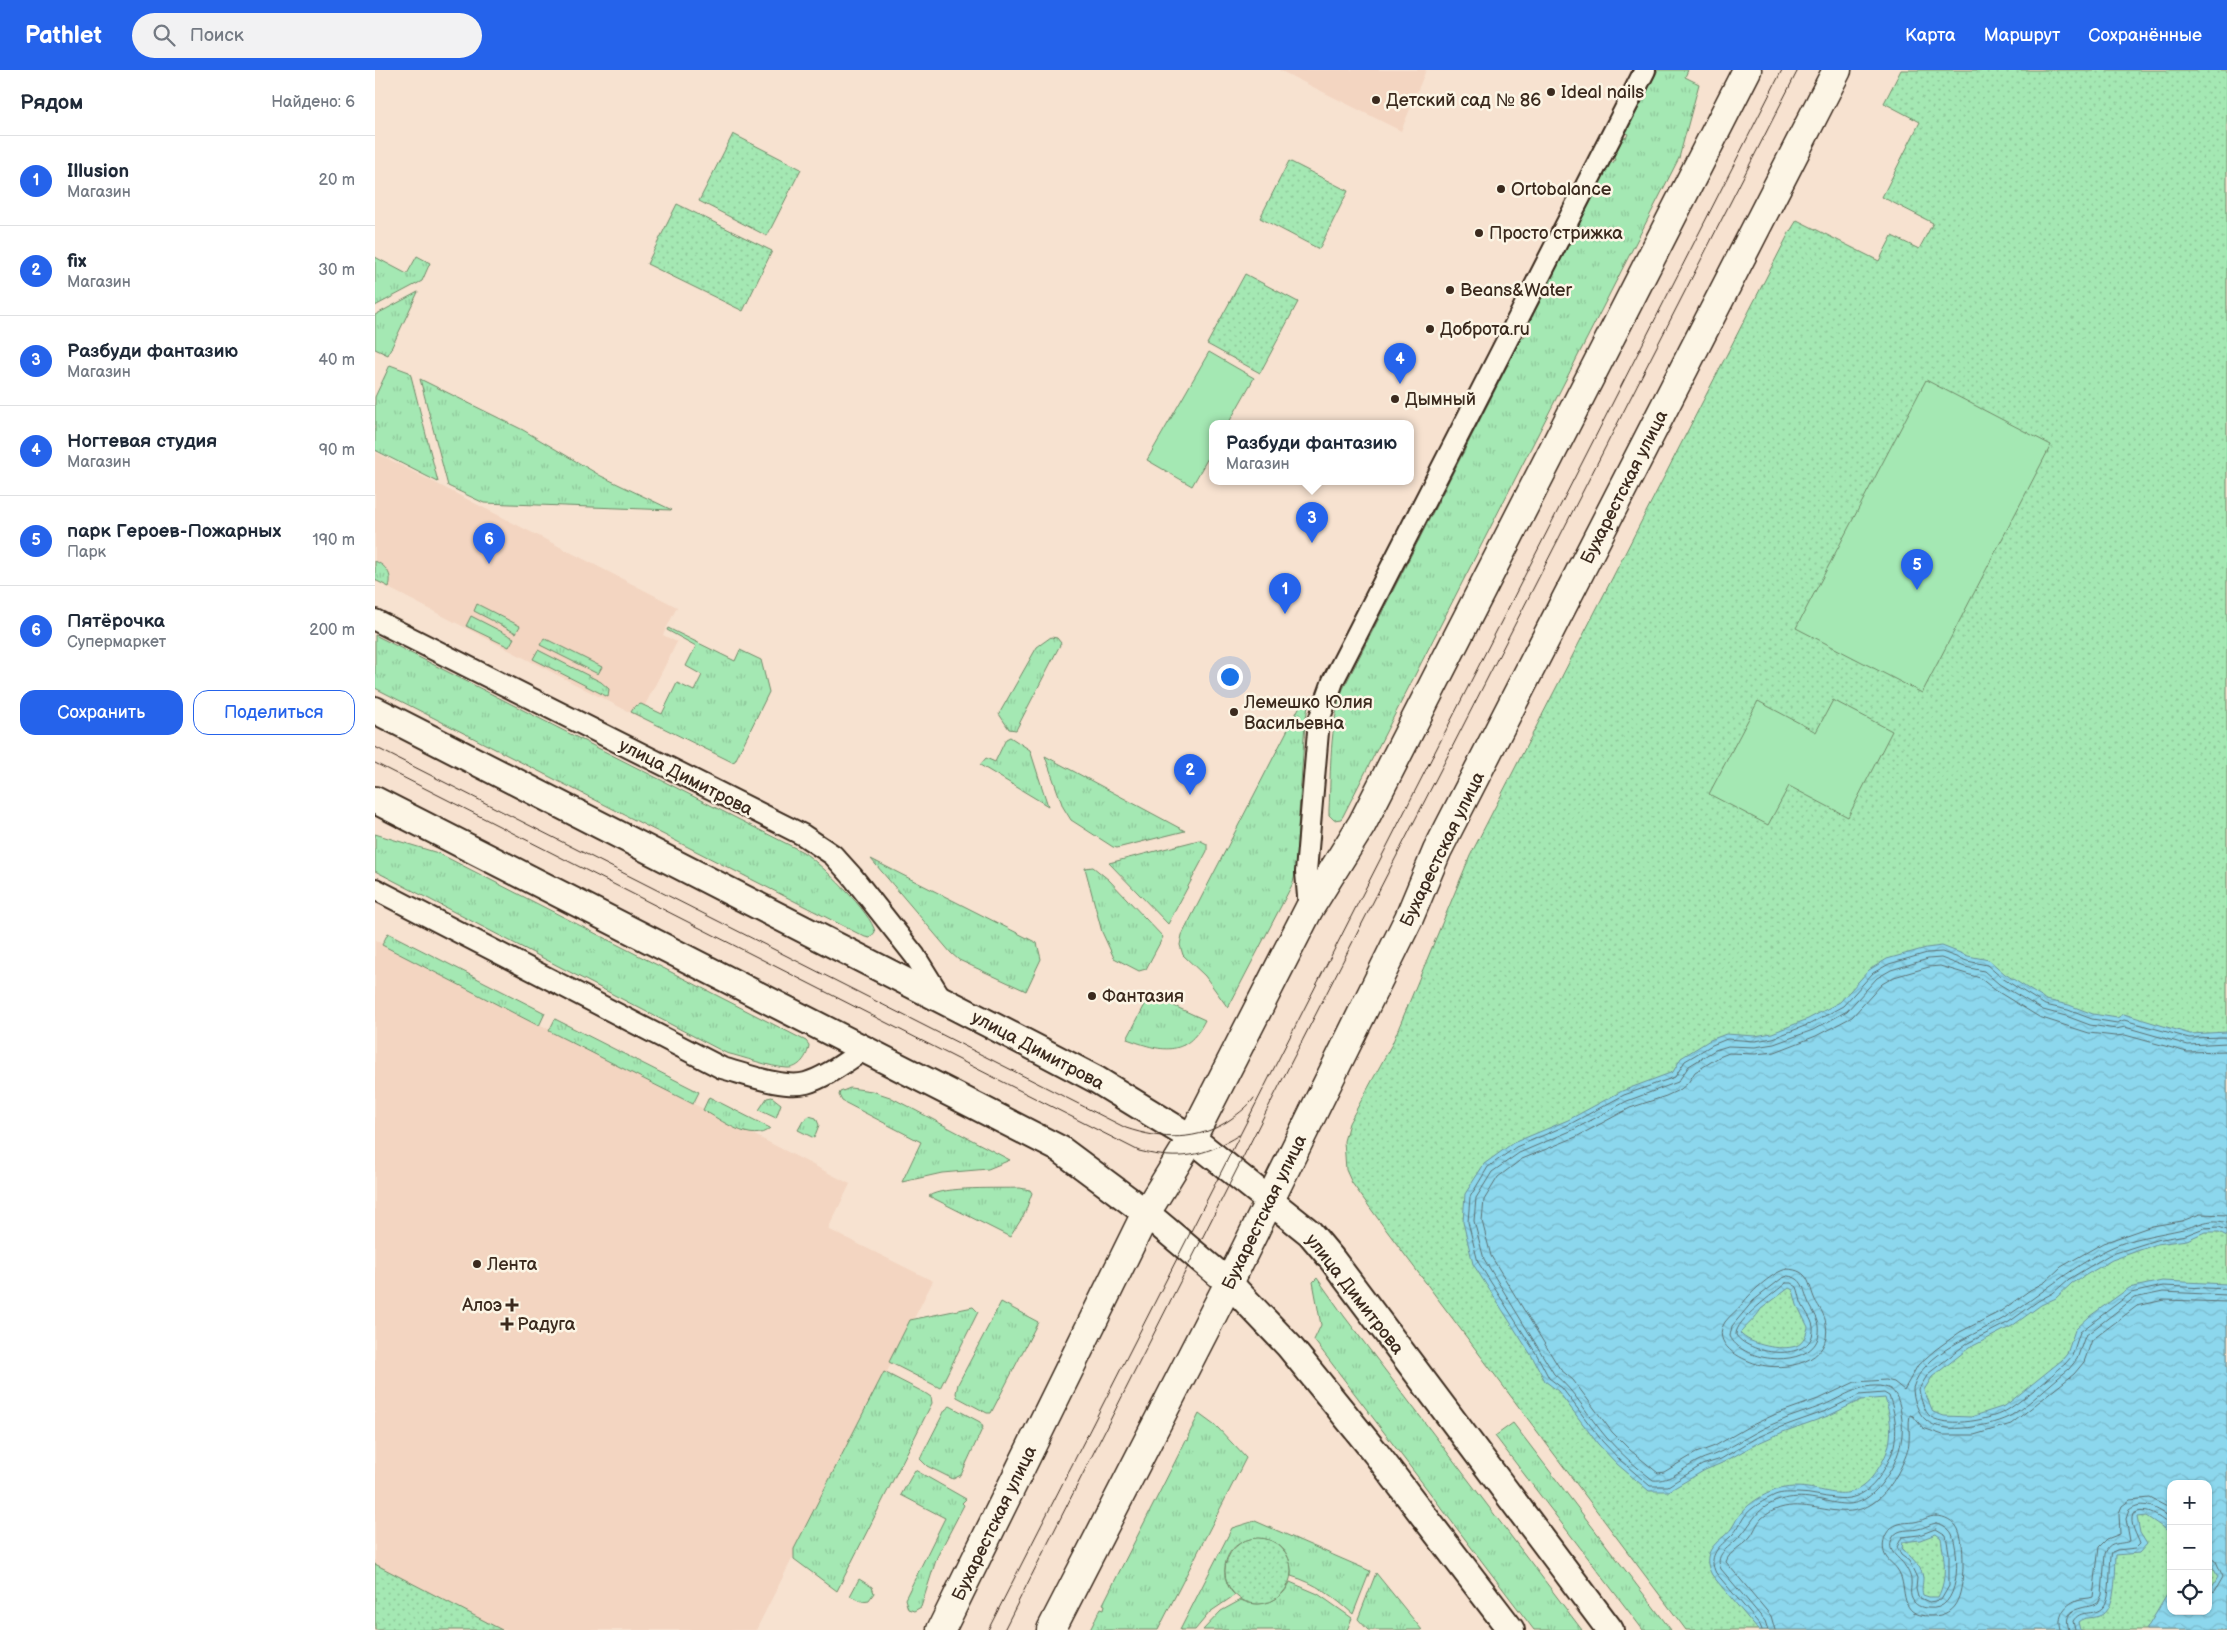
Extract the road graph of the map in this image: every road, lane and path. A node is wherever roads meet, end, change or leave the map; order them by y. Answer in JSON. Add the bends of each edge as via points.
{"nodes":[{"id":1,"x":1645,"y":70,"type":"edge"},
{"id":2,"x":1747,"y":70,"type":"edge"},
{"id":3,"x":1837,"y":70,"type":"edge"},
{"id":4,"x":375,"y":620,"type":"edge"},
{"id":5,"x":375,"y":710,"type":"edge"},
{"id":6,"x":375,"y":800,"type":"edge"},
{"id":7,"x":375,"y":889,"type":"edge"},
{"id":8,"x":1309,"y":909,"type":"junction"},
{"id":9,"x":943,"y":1001,"type":"junction"},
{"id":10,"x":864,"y":1050,"type":"junction"},
{"id":11,"x":1192,"y":1138,"type":"junction"},
{"id":12,"x":1270,"y":1199,"type":"junction"},
{"id":13,"x":1146,"y":1213,"type":"junction"},
{"id":14,"x":1229,"y":1283,"type":"junction"},
{"id":15,"x":941,"y":1630,"type":"edge"},
{"id":16,"x":1051,"y":1630,"type":"edge"},
{"id":17,"x":1511,"y":1630,"type":"edge"},
{"id":18,"x":1610,"y":1630,"type":"edge"}],
"edges":[{"from":1,"to":8,"type":"street","via":[[1333,681],[1319,720],[1306,872]]},
{"from":2,"to":8,"type":"main road","name":"Бухарестская улица","via":[[1362,824]]},
{"from":3,"to":12,"type":"main road","name":"Бухарестская улица","via":[[1437,851],[1409,918]]},
{"from":4,"to":9,"type":"street","name":"улица Димитрова","via":[[803,836],[833,855],[915,956]]},
{"from":5,"to":9,"type":"street","name":"улица Димитрова"},
{"from":6,"to":10,"type":"street"},
{"from":7,"to":10,"type":"street","via":[[722,1068],[777,1083],[805,1083]]},
{"from":8,"to":11,"type":"main road","name":"Бухарестская улица"},
{"from":9,"to":11,"type":"street","name":"улица Димитрова","via":[[1097,1080]]},
{"from":10,"to":13,"type":"street","via":[[1060,1149]]},
{"from":11,"to":12,"type":"street","name":"улица Димитрова"},
{"from":11,"to":13,"type":"main road","name":"Бухарестская улица"},
{"from":12,"to":14,"type":"main road","name":"Бухарестская улица"},
{"from":12,"to":18,"type":"street","name":"улица Димитрова","via":[[1310,1233],[1331,1258]]},
{"from":13,"to":14,"type":"street"},
{"from":13,"to":15,"type":"main road","name":"Бухарестская улица"},
{"from":14,"to":16,"type":"main road","name":"Бухарестская улица"},
{"from":14,"to":17,"type":"street","via":[[1295,1353]]}]}
